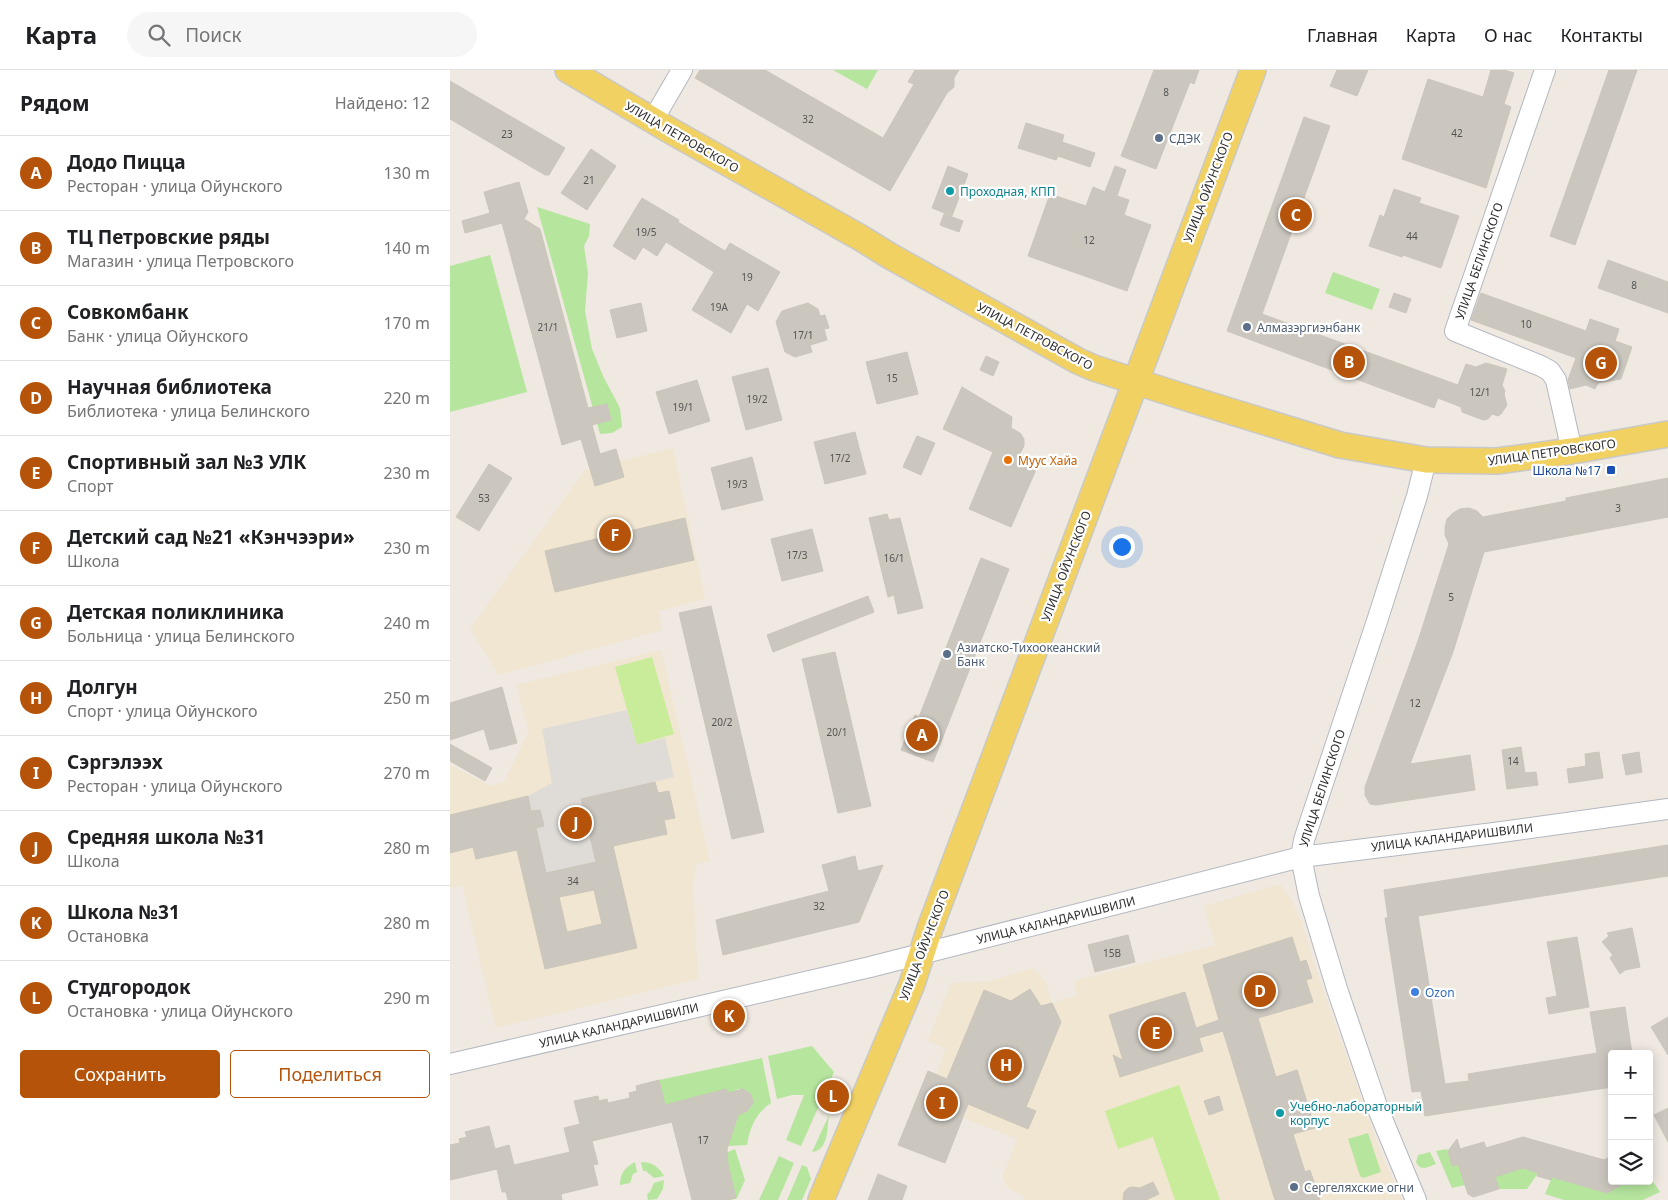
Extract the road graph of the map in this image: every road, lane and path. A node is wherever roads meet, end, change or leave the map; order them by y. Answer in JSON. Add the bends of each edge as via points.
{"nodes":[{"id":1,"x":568,"y":70,"type":"edge"},
{"id":2,"x":682,"y":70,"type":"edge"},
{"id":3,"x":1253,"y":70,"type":"edge"},
{"id":4,"x":1545,"y":70,"type":"edge"},
{"id":5,"x":652,"y":120,"type":"junction"},
{"id":6,"x":1136,"y":381,"type":"junction"},
{"id":7,"x":1668,"y":434,"type":"edge"},
{"id":8,"x":1572,"y":452,"type":"junction"},
{"id":9,"x":1426,"y":460,"type":"junction"},
{"id":10,"x":1668,"y":809,"type":"edge"},
{"id":11,"x":1301,"y":857,"type":"junction"},
{"id":12,"x":921,"y":955,"type":"junction"},
{"id":13,"x":450,"y":1064,"type":"edge"},
{"id":14,"x":821,"y":1200,"type":"edge"},
{"id":15,"x":1416,"y":1200,"type":"edge"}],
"edges":[{"from":1,"to":5,"type":"main road","name":"УЛИЦА ПЕТРОВСКОГО"},
{"from":2,"to":5,"type":"street"},
{"from":3,"to":6,"type":"main road","name":"УЛИЦА ОЙУНСКОГО"},
{"from":4,"to":8,"type":"street","name":"УЛИЦА БЕЛИНСКОГО","via":[[1455,331],[1550,371],[1556,380]]},
{"from":5,"to":6,"type":"main road","name":"УЛИЦА ПЕТРОВСКОГО","via":[[1078,361]]},
{"from":6,"to":9,"type":"main road","name":"УЛИЦА ПЕТРОВСКОГО","via":[[1340,445]]},
{"from":6,"to":12,"type":"main road","name":"УЛИЦА ОЙУНСКОГО"},
{"from":7,"to":8,"type":"main road","name":"УЛИЦА ПЕТРОВСКОГО"},
{"from":8,"to":9,"type":"main road","name":"УЛИЦА ПЕТРОВСКОГО","via":[[1497,461]]},
{"from":9,"to":11,"type":"street","name":"УЛИЦА БЕЛИНСКОГО"},
{"from":10,"to":11,"type":"street","name":"УЛИЦА КАЛАНДАРИШВИЛИ"},
{"from":11,"to":12,"type":"street","name":"УЛИЦА КАЛАНДАРИШВИЛИ"},
{"from":11,"to":15,"type":"street","name":"УЛИЦА БЕЛИНСКОГО","via":[[1337,989],[1378,1109]]},
{"from":12,"to":13,"type":"street","name":"УЛИЦА КАЛАНДАРИШВИЛИ"},
{"from":12,"to":14,"type":"main road","name":"УЛИЦА ОЙУНСКОГО","via":[[912,984]]}]}
